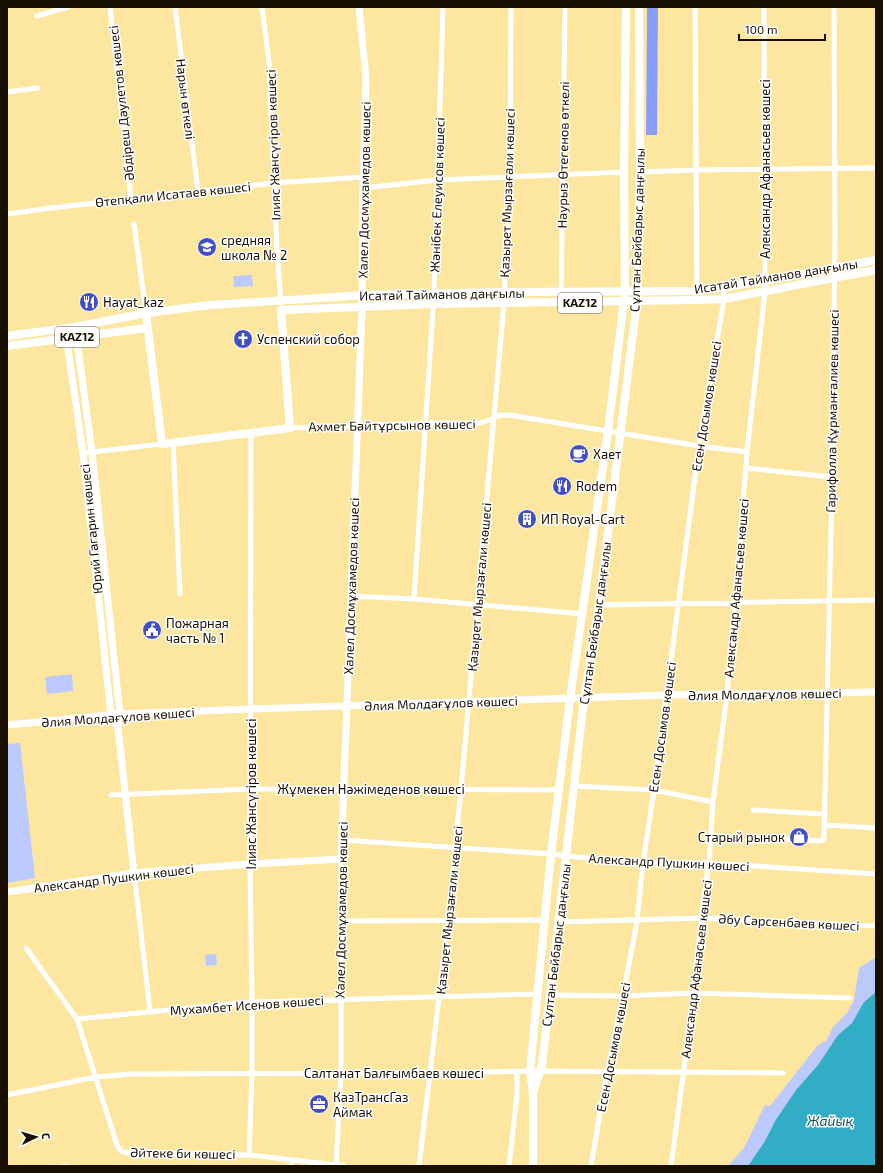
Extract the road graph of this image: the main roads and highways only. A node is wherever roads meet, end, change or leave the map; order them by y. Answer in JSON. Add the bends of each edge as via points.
{"nodes":[{"id":1,"x":626,"y":7,"type":"edge"},
{"id":2,"x":639,"y":7,"type":"edge"},
{"id":3,"x":876,"y":260,"type":"edge"},
{"id":4,"x":876,"y":270,"type":"edge"},
{"id":5,"x":638,"y":291,"type":"junction"},
{"id":6,"x":625,"y":292,"type":"junction"},
{"id":7,"x":623,"y":302,"type":"junction"},
{"id":8,"x":637,"y":302,"type":"junction"},
{"id":9,"x":281,"y":310,"type":"joint"},
{"id":10,"x":146,"y":313,"type":"junction"},
{"id":11,"x":147,"y":328,"type":"junction"},
{"id":12,"x":7,"y":336,"type":"edge"},
{"id":13,"x":7,"y":346,"type":"edge"},
{"id":14,"x":290,"y":428,"type":"joint"},
{"id":15,"x":596,"y":519,"type":"junction"},
{"id":16,"x":609,"y":520,"type":"junction"},
{"id":17,"x":533,"y":1093,"type":"junction"},
{"id":18,"x":533,"y":1166,"type":"edge"}],
"edges":[{"from":1,"to":6,"type":"main road","name":"Сұлтан Бейбарыс даңғылы"},
{"from":2,"to":5,"type":"main road","name":"Сұлтан Бейбарыс даңғылы"},
{"from":3,"to":5,"type":"main road","name":"Исатай Тайманов даңғылы","number":"KAZ12","via":[[698,291]]},
{"from":4,"to":8,"type":"main road","name":"Исатай Тайманов даңғылы","number":"KAZ12","via":[[724,298]]},
{"from":5,"to":6,"type":"main road","name":"Исатай Тайманов даңғылы","number":"KAZ12"},
{"from":5,"to":8,"type":"main road","name":"Сұлтан Бейбарыс даңғылы"},
{"from":6,"to":7,"type":"main road","name":"Сұлтан Бейбарыс даңғылы"},
{"from":6,"to":10,"type":"main road","name":"Исатай Тайманов даңғылы","number":"KAZ12","via":[[362,296],[210,305]]},
{"from":7,"to":8,"type":"main road","name":"Исатай Тайманов даңғылы","number":"KAZ12"},
{"from":7,"to":9,"type":"main road","name":"Исатай Тайманов даңғылы","number":"KAZ12","via":[[434,304]]},
{"from":7,"to":15,"type":"main road","name":"Сұлтан Бейбарыс даңғылы"},
{"from":8,"to":16,"type":"main road","name":"Сұлтан Бейбарыс даңғылы"},
{"from":9,"to":14,"type":"main road","name":"Ілияс Жансүгіров көшесі"},
{"from":10,"to":11,"type":"main road"},
{"from":10,"to":12,"type":"main road","name":"Исатай Тайманов даңғылы","number":"KAZ12","via":[[74,327]]},
{"from":11,"to":13,"type":"main road","number":"KAZ12"},
{"from":11,"to":14,"type":"main road","name":"Ахмет Байтұрсынов көшесі","via":[[162,444]]},
{"from":15,"to":16,"type":"main road","via":[[603,522]]},
{"from":15,"to":17,"type":"main road","name":"Сұлтан Бейбарыс даңғылы","via":[[570,699],[544,920],[530,1071]]},
{"from":16,"to":17,"type":"main road","name":"Сұлтан Бейбарыс даңғылы","via":[[584,699],[541,1071]]},
{"from":17,"to":18,"type":"main road","name":"Сұлтан Бейбарыс даңғылы"}]}
